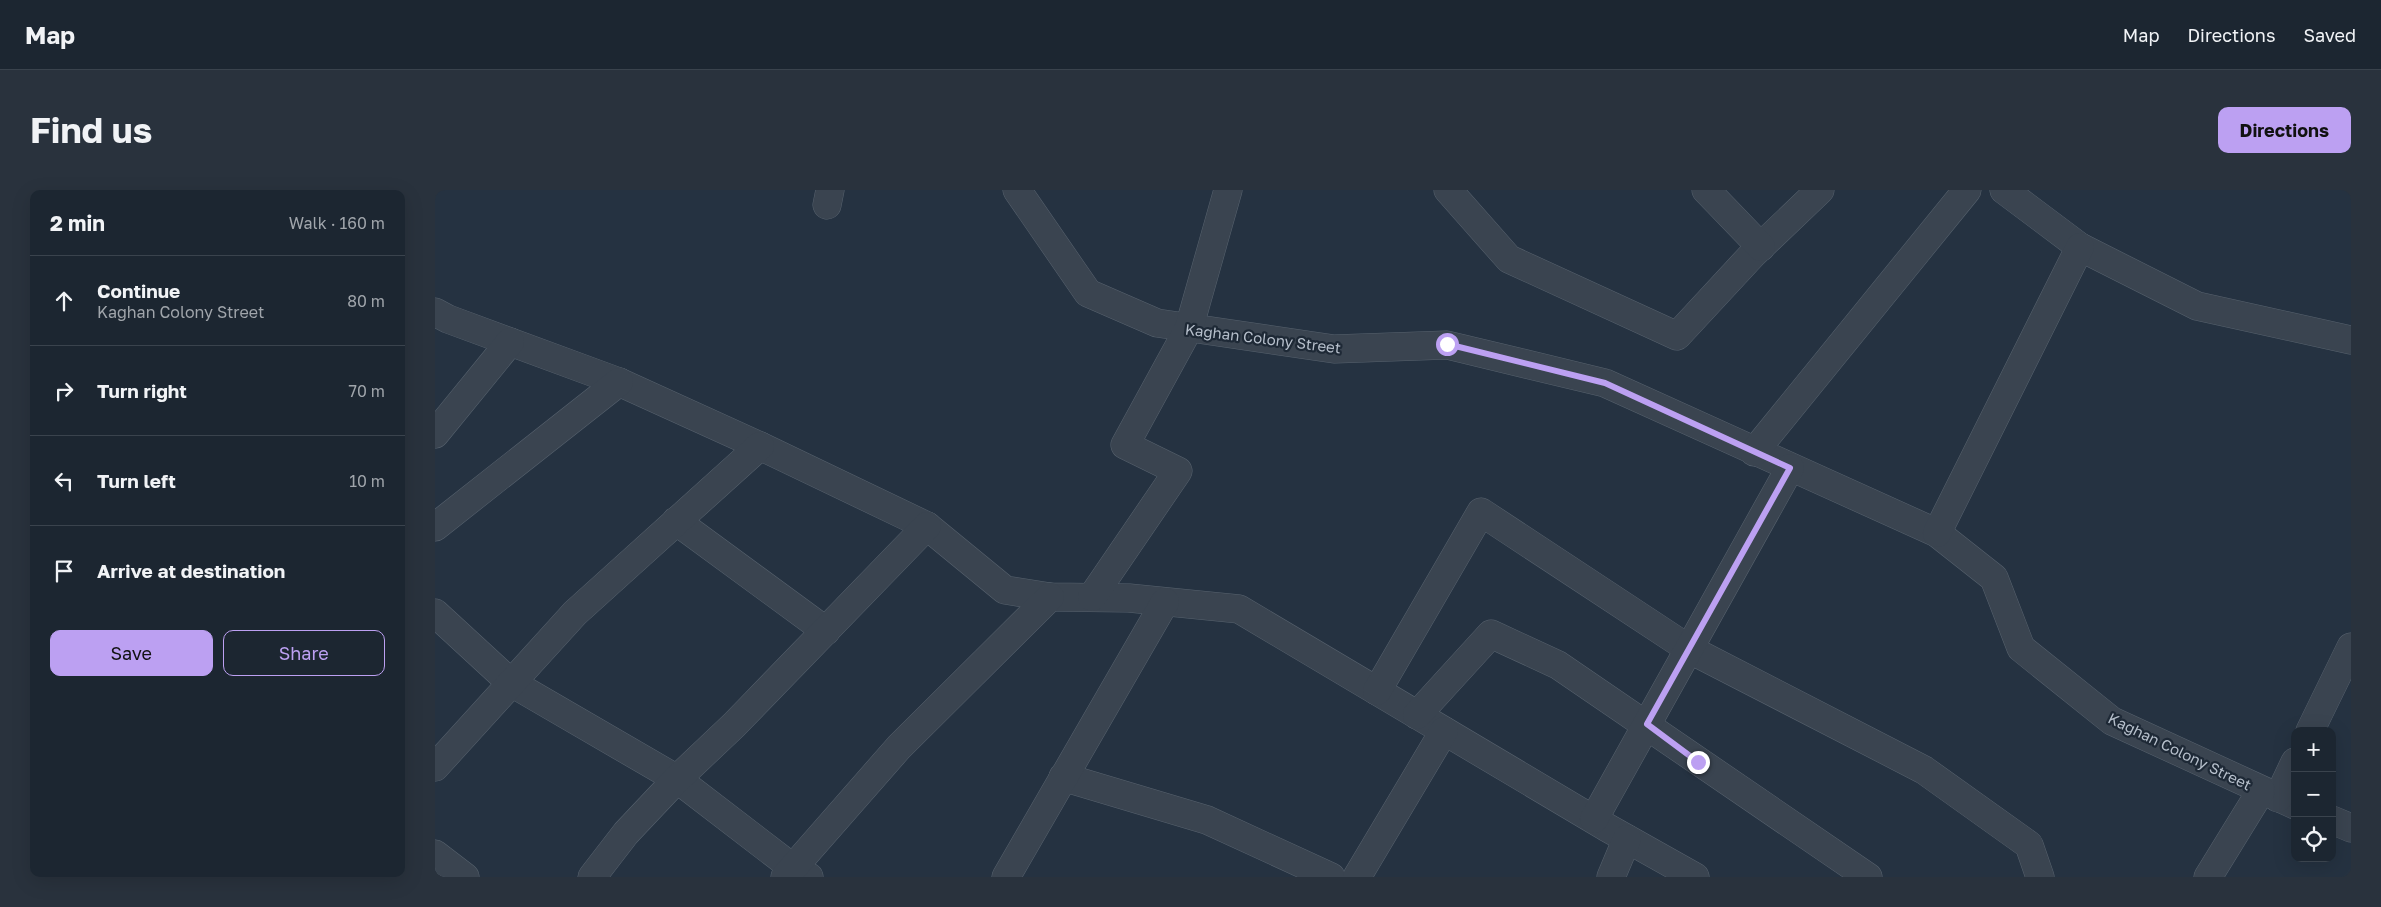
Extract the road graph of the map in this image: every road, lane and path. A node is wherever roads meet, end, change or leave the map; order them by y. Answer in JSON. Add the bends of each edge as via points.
{"nodes":[{"id":1,"x":1017,"y":190,"type":"edge"},
{"id":2,"x":1228,"y":190,"type":"edge"},
{"id":3,"x":1448,"y":190,"type":"edge"},
{"id":4,"x":1707,"y":190,"type":"edge"},
{"id":5,"x":1821,"y":190,"type":"edge"},
{"id":6,"x":1967,"y":190,"type":"edge"},
{"id":7,"x":2004,"y":190,"type":"edge"},
{"id":8,"x":1761,"y":247,"type":"junction"},
{"id":9,"x":2080,"y":247,"type":"junction"},
{"id":10,"x":435,"y":312,"type":"edge"},
{"id":11,"x":1189,"y":328,"type":"junction"},
{"id":12,"x":2351,"y":340,"type":"edge"},
{"id":13,"x":510,"y":342,"type":"junction"},
{"id":14,"x":619,"y":382,"type":"junction"},
{"id":15,"x":435,"y":434,"type":"edge"},
{"id":16,"x":760,"y":446,"type":"junction"},
{"id":17,"x":1754,"y":452,"type":"junction"},
{"id":18,"x":1790,"y":468,"type":"junction"},
{"id":19,"x":676,"y":521,"type":"junction"},
{"id":20,"x":927,"y":526,"type":"junction"},
{"id":21,"x":435,"y":527,"type":"edge"},
{"id":22,"x":1937,"y":533,"type":"junction"},
{"id":23,"x":1050,"y":597,"type":"junction"},
{"id":24,"x":1092,"y":598,"type":"junction"},
{"id":25,"x":1165,"y":602,"type":"junction"},
{"id":26,"x":435,"y":613,"type":"edge"},
{"id":27,"x":826,"y":631,"type":"junction"},
{"id":28,"x":2351,"y":646,"type":"edge"},
{"id":29,"x":1689,"y":649,"type":"junction"},
{"id":30,"x":510,"y":682,"type":"junction"},
{"id":31,"x":1377,"y":691,"type":"junction"},
{"id":32,"x":1417,"y":715,"type":"junction"},
{"id":33,"x":1647,"y":724,"type":"junction"},
{"id":34,"x":2312,"y":727,"type":"edge"},
{"id":35,"x":1444,"y":731,"type":"junction"},
{"id":36,"x":435,"y":767,"type":"edge"},
{"id":37,"x":2291,"y":770,"type":"edge"},
{"id":38,"x":1063,"y":777,"type":"junction"},
{"id":39,"x":677,"y":779,"type":"junction"},
{"id":40,"x":2278,"y":798,"type":"edge"},
{"id":41,"x":1594,"y":819,"type":"junction"},
{"id":42,"x":2336,"y":822,"type":"edge"},
{"id":43,"x":2351,"y":828,"type":"edge"},
{"id":44,"x":1627,"y":839,"type":"junction"},
{"id":45,"x":435,"y":854,"type":"edge"},
{"id":46,"x":796,"y":874,"type":"edge"},
{"id":47,"x":465,"y":877,"type":"edge"},
{"id":48,"x":592,"y":877,"type":"edge"},
{"id":49,"x":1006,"y":877,"type":"edge"},
{"id":50,"x":1331,"y":877,"type":"edge"},
{"id":51,"x":1357,"y":877,"type":"edge"},
{"id":52,"x":1611,"y":877,"type":"edge"},
{"id":53,"x":1695,"y":877,"type":"edge"},
{"id":54,"x":1868,"y":877,"type":"edge"},
{"id":55,"x":2040,"y":877,"type":"edge"},
{"id":56,"x":2208,"y":877,"type":"edge"}],
"edges":[{"from":1,"to":11,"type":"street","name":"Kaghan Colony Street","via":[[1088,293],[1157,323]]},
{"from":2,"to":11,"type":"street"},
{"from":3,"to":8,"type":"street","via":[[1509,259],[1677,336]]},
{"from":4,"to":8,"type":"street"},
{"from":5,"to":8,"type":"street"},
{"from":6,"to":17,"type":"street"},
{"from":7,"to":9,"type":"street"},
{"from":9,"to":12,"type":"street","via":[[2197,306]]},
{"from":9,"to":22,"type":"street"},
{"from":10,"to":13,"type":"street"},
{"from":11,"to":17,"type":"street","name":"Kaghan Colony Street","via":[[1334,349],[1447,344],[1605,383]]},
{"from":11,"to":24,"type":"street","via":[[1125,445],[1178,470]]},
{"from":13,"to":14,"type":"street"},
{"from":13,"to":15,"type":"street"},
{"from":14,"to":16,"type":"street"},
{"from":14,"to":21,"type":"street"},
{"from":16,"to":19,"type":"street"},
{"from":16,"to":20,"type":"street"},
{"from":17,"to":18,"type":"street","name":"Kaghan Colony Street"},
{"from":18,"to":22,"type":"street","name":"Kaghan Colony Street"},
{"from":18,"to":29,"type":"street"},
{"from":19,"to":27,"type":"street"},
{"from":19,"to":30,"type":"street","via":[[575,613]]},
{"from":20,"to":23,"type":"street","via":[[1005,590]]},
{"from":20,"to":27,"type":"street"},
{"from":22,"to":40,"type":"street","name":"Kaghan Colony Street","via":[[1994,578],[2021,648],[2112,721]]},
{"from":23,"to":24,"type":"street"},
{"from":23,"to":46,"type":"street","via":[[899,747]]},
{"from":24,"to":25,"type":"street"},
{"from":25,"to":31,"type":"street","via":[[1239,609]]},
{"from":25,"to":38,"type":"street"},
{"from":26,"to":30,"type":"street"},
{"from":27,"to":39,"type":"street"},
{"from":28,"to":34,"type":"street"},
{"from":29,"to":31,"type":"street","via":[[1481,512]]},
{"from":29,"to":33,"type":"street"},
{"from":29,"to":55,"type":"street","via":[[1924,770],[2029,845]]},
{"from":30,"to":36,"type":"street"},
{"from":30,"to":39,"type":"street"},
{"from":31,"to":32,"type":"street"},
{"from":32,"to":33,"type":"street","via":[[1491,634],[1558,665]]},
{"from":32,"to":35,"type":"street"},
{"from":33,"to":41,"type":"street"},
{"from":33,"to":54,"type":"street"},
{"from":35,"to":41,"type":"street"},
{"from":35,"to":51,"type":"street"},
{"from":37,"to":40,"type":"street"},
{"from":38,"to":49,"type":"street"},
{"from":38,"to":50,"type":"street","via":[[1207,820]]},
{"from":39,"to":46,"type":"street"},
{"from":39,"to":48,"type":"street","via":[[626,833]]},
{"from":40,"to":56,"type":"street"},
{"from":41,"to":44,"type":"street"},
{"from":42,"to":43,"type":"street"},
{"from":44,"to":52,"type":"street"},
{"from":44,"to":53,"type":"street"},
{"from":45,"to":47,"type":"street"}]}
